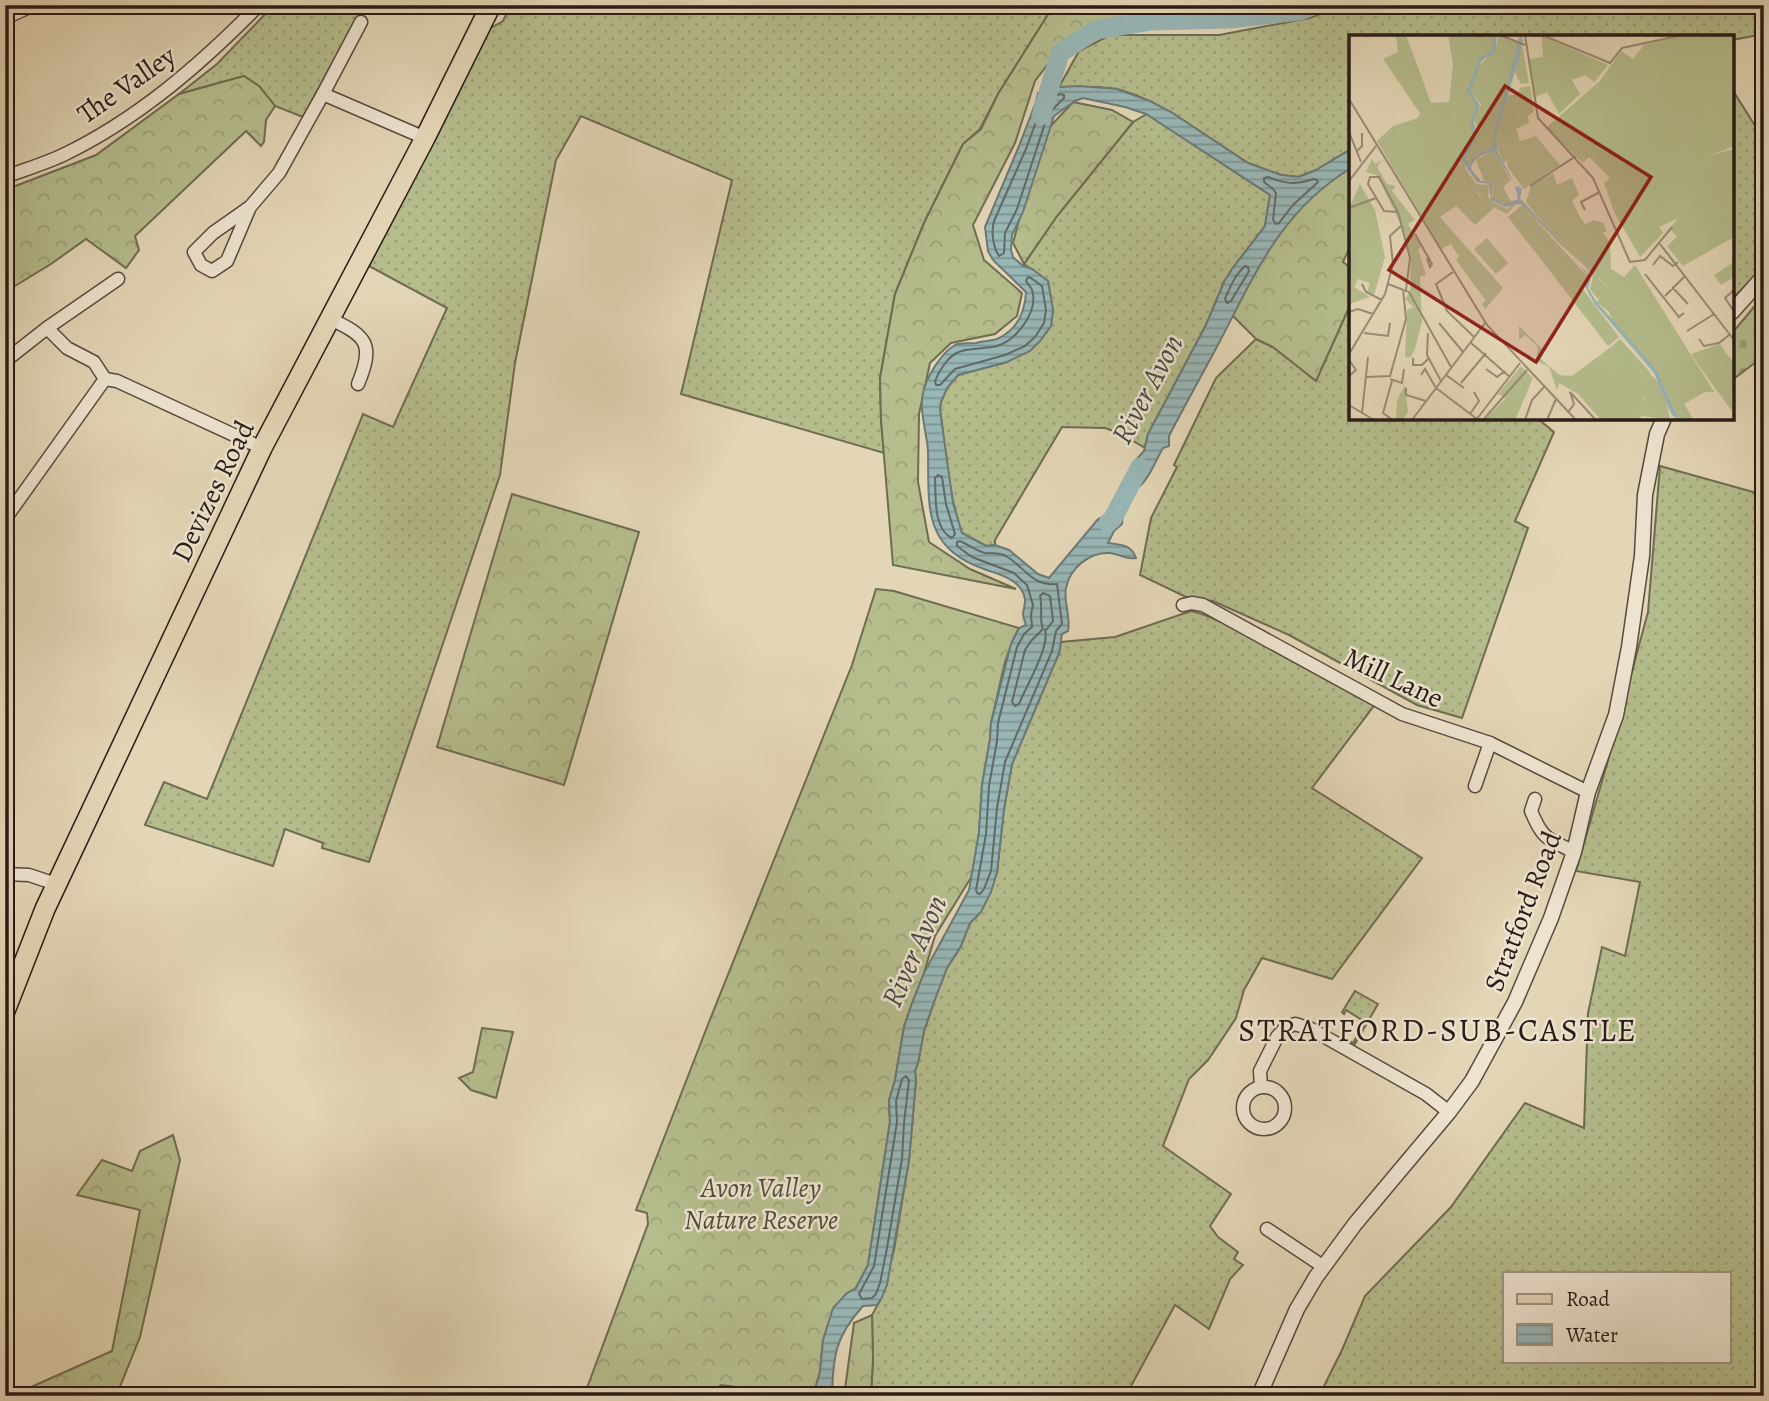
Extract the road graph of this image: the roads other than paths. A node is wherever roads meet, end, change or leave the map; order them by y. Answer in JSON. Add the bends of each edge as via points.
{"nodes":[{"id":1,"x":34,"y":5,"type":"edge"},
{"id":2,"x":259,"y":5,"type":"edge"},
{"id":3,"x":491,"y":5,"type":"edge"},
{"id":4,"x":5,"y":18,"type":"edge"},
{"id":5,"x":361,"y":22,"type":"dead end"},
{"id":6,"x":323,"y":94,"type":"junction"},
{"id":7,"x":425,"y":138,"type":"junction"},
{"id":8,"x":5,"y":177,"type":"edge"},
{"id":9,"x":250,"y":207,"type":"junction"},
{"id":10,"x":1764,"y":276,"type":"edge"},
{"id":11,"x":118,"y":279,"type":"dead end"},
{"id":12,"x":1734,"y":310,"type":"edge"},
{"id":13,"x":330,"y":319,"type":"junction"},
{"id":14,"x":47,"y":328,"type":"junction"},
{"id":15,"x":5,"y":361,"type":"edge"},
{"id":16,"x":106,"y":379,"type":"junction"},
{"id":17,"x":358,"y":384,"type":"dead end"},
{"id":18,"x":1663,"y":420,"type":"edge"},
{"id":19,"x":262,"y":448,"type":"junction"},
{"id":20,"x":5,"y":519,"type":"edge"},
{"id":21,"x":1183,"y":605,"type":"dead end"},
{"id":22,"x":1490,"y":743,"type":"junction"},
{"id":23,"x":1475,"y":786,"type":"dead end"},
{"id":24,"x":1588,"y":792,"type":"junction"},
{"id":25,"x":1535,"y":799,"type":"dead end"},
{"id":26,"x":1574,"y":852,"type":"junction"},
{"id":27,"x":5,"y":874,"type":"edge"},
{"id":28,"x":56,"y":884,"type":"junction"},
{"id":29,"x":5,"y":1011,"type":"edge"},
{"id":30,"x":1261,"y":1086,"type":"dead end"},
{"id":31,"x":1449,"y":1112,"type":"junction"},
{"id":32,"x":1267,"y":1229,"type":"dead end"},
{"id":33,"x":1324,"y":1267,"type":"junction"},
{"id":34,"x":1259,"y":1396,"type":"edge"}],
"edges":[{"from":1,"to":4,"type":"street"},
{"from":2,"to":8,"type":"street","name":"The Valley","via":[[199,63],[135,112],[62,155]]},
{"from":3,"to":7,"type":"main road","name":"Devizes Road"},
{"from":5,"to":6,"type":"street"},
{"from":6,"to":7,"type":"street"},
{"from":6,"to":9,"type":"street","via":[[279,173]]},
{"from":7,"to":13,"type":"main road","name":"Devizes Road"},
{"from":9,"to":9,"type":"street","via":[[194,252],[201,265],[212,271],[227,261]]},
{"from":10,"to":12,"type":"street"},
{"from":11,"to":14,"type":"street"},
{"from":13,"to":17,"type":"street","via":[[356,333],[367,349]]},
{"from":13,"to":19,"type":"main road","name":"Devizes Road"},
{"from":14,"to":15,"type":"street"},
{"from":14,"to":16,"type":"street","via":[[67,348],[94,362]]},
{"from":16,"to":19,"type":"street"},
{"from":16,"to":20,"type":"street"},
{"from":18,"to":24,"type":"street","name":"Stratford Road","via":[[1645,495],[1642,556],[1616,715]]},
{"from":19,"to":28,"type":"main road","name":"Devizes Road"},
{"from":21,"to":22,"type":"street","name":"Mill Lane","via":[[1203,605],[1402,714]]},
{"from":22,"to":23,"type":"street"},
{"from":22,"to":24,"type":"street","name":"Mill Lane"},
{"from":24,"to":26,"type":"street","name":"Stratford Road"},
{"from":25,"to":26,"type":"street","via":[[1531,811],[1539,830]]},
{"from":26,"to":31,"type":"street","name":"Stratford Road","via":[[1515,1002],[1472,1081]]},
{"from":27,"to":28,"type":"street","via":[[29,875]]},
{"from":28,"to":29,"type":"main road","name":"Devizes Road"},
{"from":30,"to":31,"type":"street","via":[[1260,1071],[1277,1037],[1296,1024],[1311,1028],[1426,1094]]},
{"from":31,"to":33,"type":"street","name":"Stratford Road"},
{"from":32,"to":33,"type":"street"},
{"from":33,"to":34,"type":"street","name":"Stratford Road","via":[[1297,1309]]}]}
